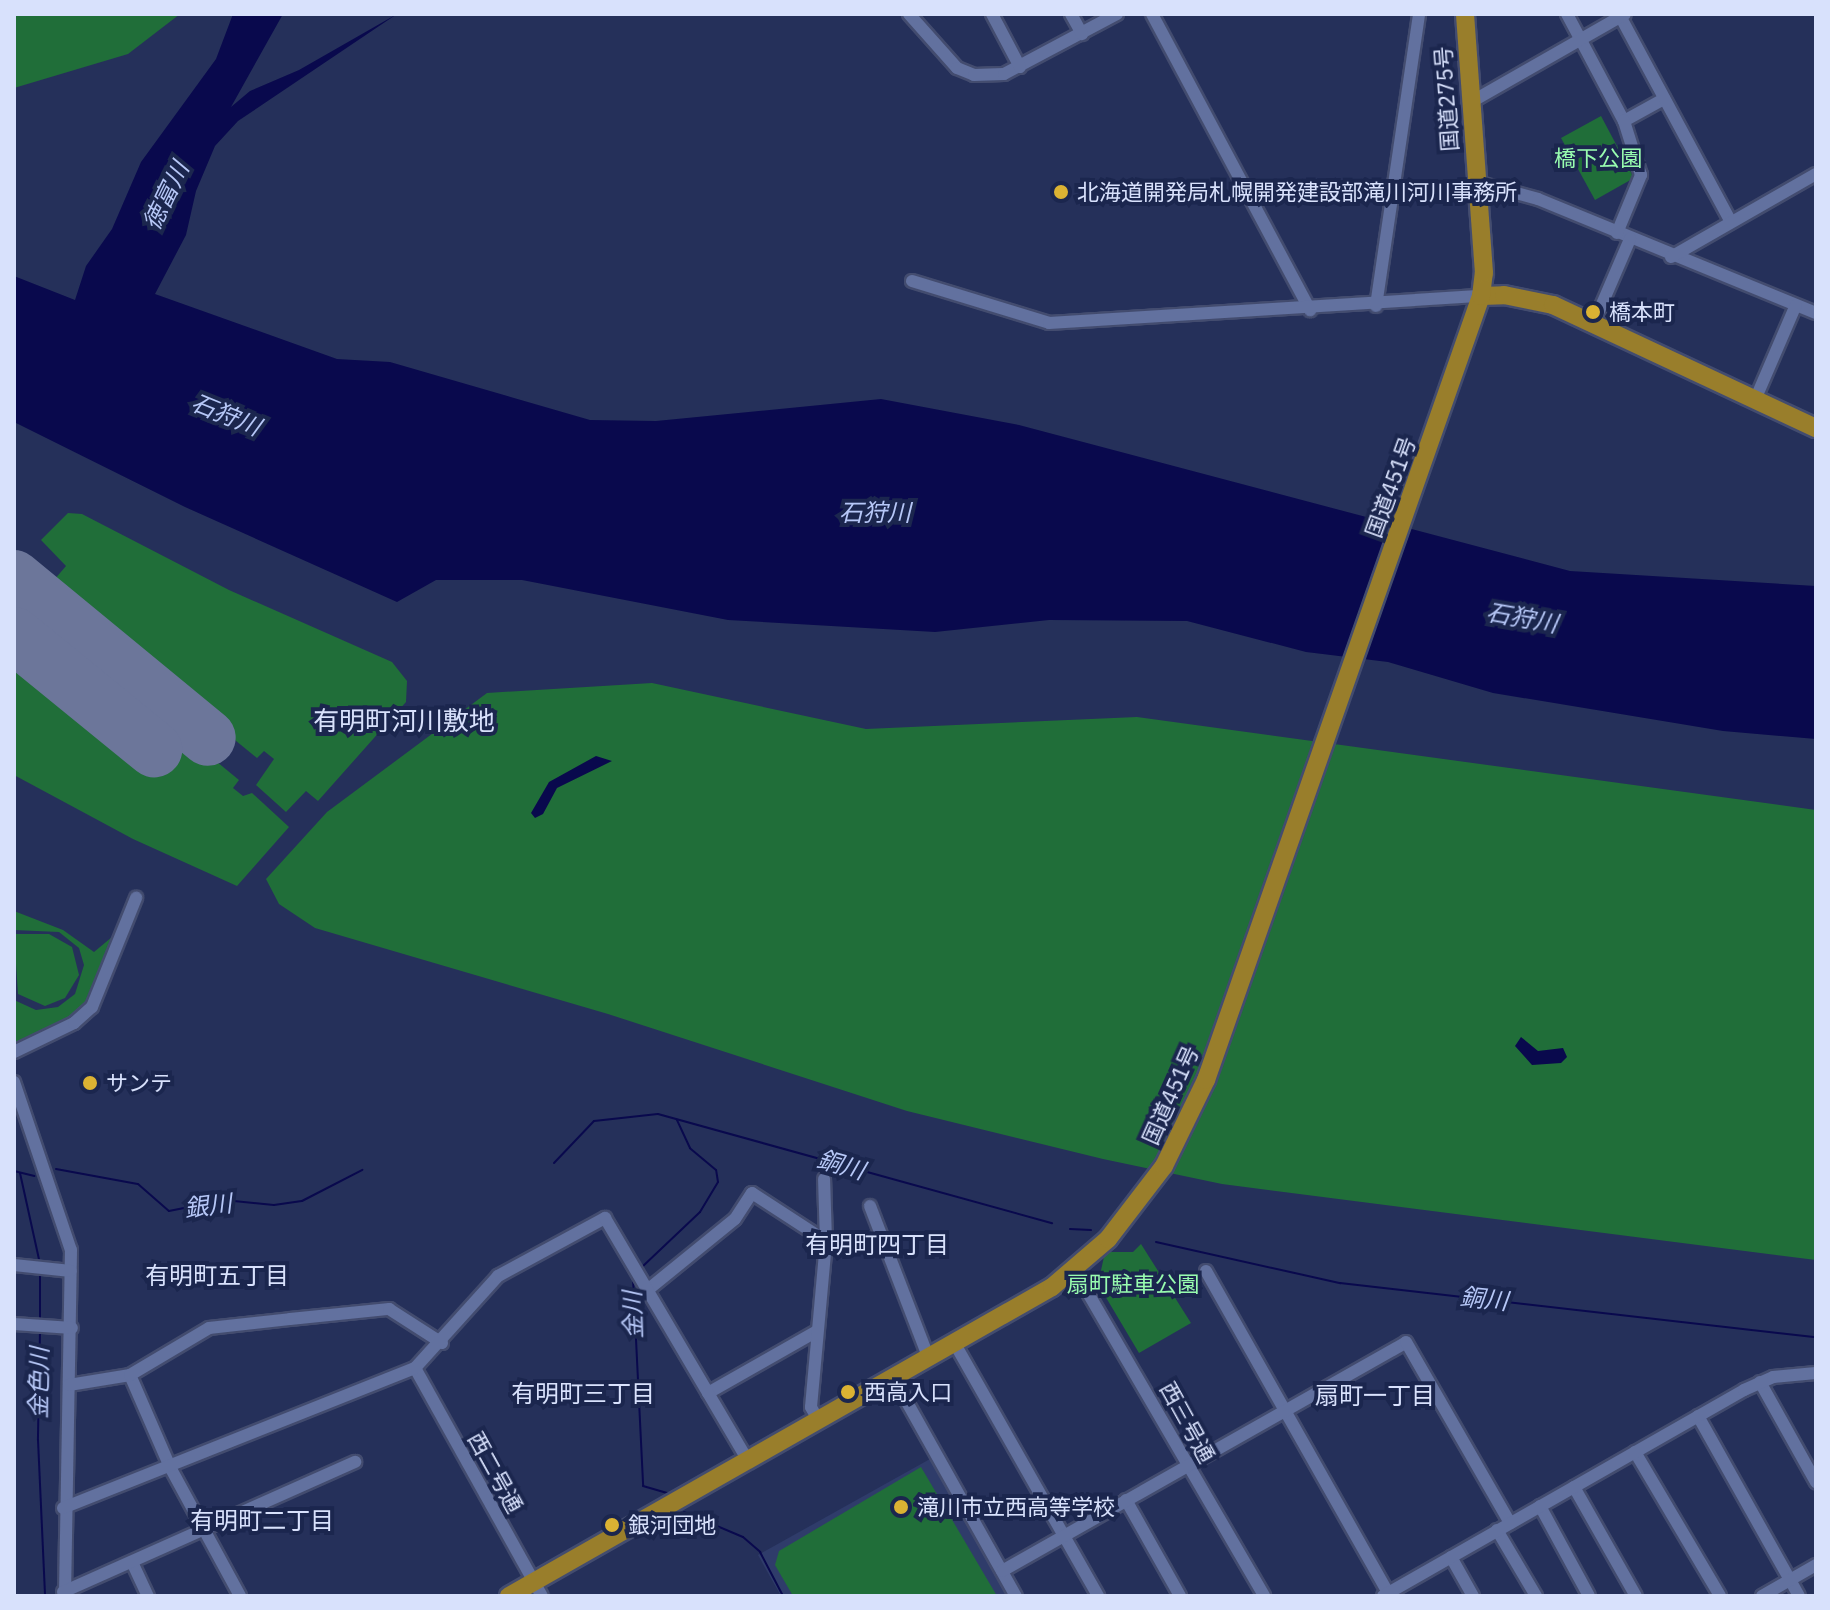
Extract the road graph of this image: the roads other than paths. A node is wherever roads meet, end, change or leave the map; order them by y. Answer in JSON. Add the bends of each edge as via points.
{"nodes":[{"id":1,"x":909,"y":14,"type":"edge"},
{"id":2,"x":992,"y":14,"type":"edge"},
{"id":3,"x":1071,"y":14,"type":"edge"},
{"id":4,"x":1117,"y":14,"type":"edge"},
{"id":5,"x":1152,"y":14,"type":"edge"},
{"id":6,"x":1419,"y":14,"type":"edge"},
{"id":7,"x":1465,"y":14,"type":"edge"},
{"id":8,"x":1567,"y":14,"type":"edge"},
{"id":9,"x":1622,"y":15,"type":"edge"},
{"id":10,"x":1082,"y":34,"type":"junction"},
{"id":11,"x":1582,"y":40,"type":"junction"},
{"id":12,"x":1020,"y":67,"type":"junction"},
{"id":13,"x":1664,"y":99,"type":"junction"},
{"id":14,"x":1471,"y":102,"type":"junction"},
{"id":15,"x":1624,"y":121,"type":"junction"},
{"id":16,"x":1816,"y":174,"type":"edge"},
{"id":17,"x":1476,"y":182,"type":"junction"},
{"id":18,"x":1731,"y":222,"type":"junction"},
{"id":19,"x":1617,"y":233,"type":"junction"},
{"id":20,"x":1630,"y":239,"type":"junction"},
{"id":21,"x":1671,"y":257,"type":"junction"},
{"id":22,"x":912,"y":281,"type":"dead end"},
{"id":23,"x":1481,"y":296,"type":"junction"},
{"id":24,"x":1796,"y":305,"type":"junction"},
{"id":25,"x":1376,"y":306,"type":"junction"},
{"id":26,"x":1310,"y":310,"type":"junction"},
{"id":27,"x":1816,"y":313,"type":"edge"},
{"id":28,"x":1593,"y":325,"type":"junction"},
{"id":29,"x":1755,"y":400,"type":"junction"},
{"id":30,"x":1816,"y":428,"type":"edge"},
{"id":31,"x":136,"y":898,"type":"dead end"},
{"id":32,"x":14,"y":1052,"type":"edge"},
{"id":33,"x":14,"y":1082,"type":"edge"},
{"id":34,"x":824,"y":1179,"type":"dead end"},
{"id":35,"x":870,"y":1206,"type":"dead end"},
{"id":36,"x":826,"y":1241,"type":"junction"},
{"id":37,"x":14,"y":1265,"type":"edge"},
{"id":38,"x":1074,"y":1269,"type":"junction"},
{"id":39,"x":71,"y":1271,"type":"junction"},
{"id":40,"x":1206,"y":1271,"type":"dead end"},
{"id":41,"x":650,"y":1288,"type":"junction"},
{"id":42,"x":14,"y":1324,"type":"edge"},
{"id":43,"x":72,"y":1328,"type":"junction"},
{"id":44,"x":817,"y":1331,"type":"junction"},
{"id":45,"x":442,"y":1343,"type":"junction"},
{"id":46,"x":955,"y":1344,"type":"junction"},
{"id":47,"x":929,"y":1359,"type":"junction"},
{"id":48,"x":415,"y":1368,"type":"junction"},
{"id":49,"x":1816,"y":1373,"type":"edge"},
{"id":50,"x":130,"y":1375,"type":"junction"},
{"id":51,"x":894,"y":1379,"type":"junction"},
{"id":52,"x":1760,"y":1382,"type":"junction"},
{"id":53,"x":69,"y":1385,"type":"junction"},
{"id":54,"x":708,"y":1393,"type":"junction"},
{"id":55,"x":1284,"y":1409,"type":"junction"},
{"id":56,"x":1698,"y":1416,"type":"junction"},
{"id":57,"x":819,"y":1421,"type":"junction"},
{"id":58,"x":1635,"y":1452,"type":"junction"},
{"id":59,"x":748,"y":1461,"type":"junction"},
{"id":60,"x":355,"y":1462,"type":"dead end"},
{"id":61,"x":1188,"y":1464,"type":"junction"},
{"id":62,"x":170,"y":1467,"type":"junction"},
{"id":63,"x":1816,"y":1482,"type":"edge"},
{"id":64,"x":1574,"y":1487,"type":"junction"},
{"id":65,"x":1126,"y":1500,"type":"junction"},
{"id":66,"x":1540,"y":1506,"type":"junction"},
{"id":67,"x":63,"y":1508,"type":"junction"},
{"id":68,"x":1510,"y":1523,"type":"junction"},
{"id":69,"x":201,"y":1529,"type":"junction"},
{"id":70,"x":1497,"y":1530,"type":"junction"},
{"id":71,"x":1063,"y":1536,"type":"junction"},
{"id":72,"x":1451,"y":1557,"type":"junction"},
{"id":73,"x":132,"y":1562,"type":"junction"},
{"id":74,"x":1816,"y":1565,"type":"edge"},
{"id":75,"x":1002,"y":1571,"type":"junction"},
{"id":76,"x":1790,"y":1580,"type":"junction"},
{"id":77,"x":538,"y":1589,"type":"edge"},
{"id":78,"x":64,"y":1594,"type":"edge"},
{"id":79,"x":1387,"y":1595,"type":"edge"},
{"id":80,"x":148,"y":1596,"type":"edge"},
{"id":81,"x":240,"y":1596,"type":"edge"},
{"id":82,"x":509,"y":1596,"type":"edge"},
{"id":83,"x":1016,"y":1596,"type":"edge"},
{"id":84,"x":1098,"y":1596,"type":"edge"},
{"id":85,"x":1180,"y":1596,"type":"edge"},
{"id":86,"x":1264,"y":1596,"type":"edge"},
{"id":87,"x":1473,"y":1596,"type":"edge"},
{"id":88,"x":1536,"y":1596,"type":"edge"},
{"id":89,"x":1589,"y":1596,"type":"edge"},
{"id":90,"x":1636,"y":1596,"type":"edge"},
{"id":91,"x":1720,"y":1596,"type":"edge"},
{"id":92,"x":1762,"y":1596,"type":"edge"},
{"id":93,"x":1799,"y":1596,"type":"edge"}],
"edges":[{"from":1,"to":12,"type":"street","via":[[964,74],[1004,74]]},
{"from":2,"to":12,"type":"street"},
{"from":3,"to":10,"type":"street"},
{"from":4,"to":10,"type":"street"},
{"from":5,"to":26,"type":"street"},
{"from":6,"to":25,"type":"street"},
{"from":7,"to":14,"type":"highway","name":"国道275号"},
{"from":8,"to":11,"type":"street"},
{"from":9,"to":11,"type":"street"},
{"from":9,"to":13,"type":"street"},
{"from":10,"to":12,"type":"street"},
{"from":11,"to":14,"type":"street"},
{"from":11,"to":15,"type":"street"},
{"from":13,"to":15,"type":"street"},
{"from":13,"to":18,"type":"street"},
{"from":14,"to":17,"type":"highway","name":"国道275号"},
{"from":15,"to":19,"type":"street","via":[[1641,175]]},
{"from":16,"to":18,"type":"street"},
{"from":17,"to":19,"type":"street","via":[[1538,199]]},
{"from":17,"to":23,"type":"highway","name":"国道275号","via":[[1484,273]]},
{"from":18,"to":21,"type":"street"},
{"from":19,"to":20,"type":"street"},
{"from":20,"to":21,"type":"street"},
{"from":20,"to":28,"type":"street"},
{"from":21,"to":24,"type":"street"},
{"from":22,"to":26,"type":"street","via":[[1049,323]]},
{"from":23,"to":25,"type":"street"},
{"from":23,"to":28,"type":"highway","via":[[1553,305]]},
{"from":23,"to":38,"type":"highway","name":"国道451号","via":[[1202,1090],[1180,1140],[1146,1192],[1108,1239]]},
{"from":24,"to":27,"type":"street"},
{"from":24,"to":29,"type":"street"},
{"from":25,"to":26,"type":"street"},
{"from":28,"to":29,"type":"highway"},
{"from":29,"to":30,"type":"highway"},
{"from":31,"to":32,"type":"street","via":[[92,1007],[74,1023]]},
{"from":33,"to":39,"type":"street","via":[[69,1239]]},
{"from":34,"to":36,"type":"street"},
{"from":35,"to":47,"type":"street"},
{"from":36,"to":41,"type":"street","via":[[752,1193],[735,1219]]},
{"from":36,"to":44,"type":"street"},
{"from":37,"to":39,"type":"street"},
{"from":38,"to":46,"type":"highway","name":"国道451号"},
{"from":38,"to":61,"type":"street","name":"西三号通"},
{"from":39,"to":43,"type":"street"},
{"from":40,"to":55,"type":"street"},
{"from":41,"to":45,"type":"street","via":[[613,1226],[600,1219],[498,1276]]},
{"from":41,"to":54,"type":"street"},
{"from":42,"to":43,"type":"street"},
{"from":43,"to":53,"type":"street"},
{"from":44,"to":54,"type":"street"},
{"from":44,"to":57,"type":"street","via":[[811,1407]]},
{"from":45,"to":48,"type":"street"},
{"from":45,"to":50,"type":"street","via":[[397,1312],[372,1310],[209,1328]]},
{"from":46,"to":47,"type":"highway","name":"国道451号"},
{"from":46,"to":71,"type":"street"},
{"from":47,"to":51,"type":"highway","name":"国道451号"},
{"from":48,"to":62,"type":"street"},
{"from":48,"to":77,"type":"street","name":"西二号通"},
{"from":49,"to":52,"type":"street"},
{"from":50,"to":53,"type":"street"},
{"from":50,"to":62,"type":"street"},
{"from":51,"to":57,"type":"highway","name":"国道451号"},
{"from":51,"to":75,"type":"street"},
{"from":52,"to":56,"type":"street"},
{"from":52,"to":63,"type":"street"},
{"from":53,"to":67,"type":"street"},
{"from":54,"to":59,"type":"street"},
{"from":55,"to":61,"type":"street"},
{"from":55,"to":68,"type":"street","via":[[1406,1342]]},
{"from":55,"to":79,"type":"street"},
{"from":56,"to":58,"type":"street"},
{"from":56,"to":76,"type":"street"},
{"from":57,"to":59,"type":"highway","name":"国道451号"},
{"from":58,"to":64,"type":"street"},
{"from":58,"to":91,"type":"street"},
{"from":59,"to":77,"type":"highway","name":"国道451号"},
{"from":60,"to":69,"type":"street"},
{"from":61,"to":65,"type":"street"},
{"from":61,"to":86,"type":"street","name":"西三号通"},
{"from":62,"to":67,"type":"street"},
{"from":62,"to":69,"type":"street"},
{"from":64,"to":66,"type":"street"},
{"from":64,"to":90,"type":"street"},
{"from":65,"to":71,"type":"street"},
{"from":65,"to":85,"type":"street"},
{"from":66,"to":68,"type":"street"},
{"from":66,"to":89,"type":"street"},
{"from":67,"to":78,"type":"street"},
{"from":68,"to":70,"type":"street"},
{"from":69,"to":73,"type":"street"},
{"from":69,"to":81,"type":"street"},
{"from":70,"to":72,"type":"street"},
{"from":70,"to":88,"type":"street"},
{"from":71,"to":75,"type":"street"},
{"from":71,"to":84,"type":"street"},
{"from":72,"to":79,"type":"street"},
{"from":72,"to":87,"type":"street"},
{"from":73,"to":78,"type":"street"},
{"from":73,"to":80,"type":"street"},
{"from":74,"to":76,"type":"street"},
{"from":75,"to":83,"type":"street"},
{"from":76,"to":92,"type":"street"},
{"from":76,"to":93,"type":"street"},
{"from":77,"to":82,"type":"highway","name":"国道451号"}]}
